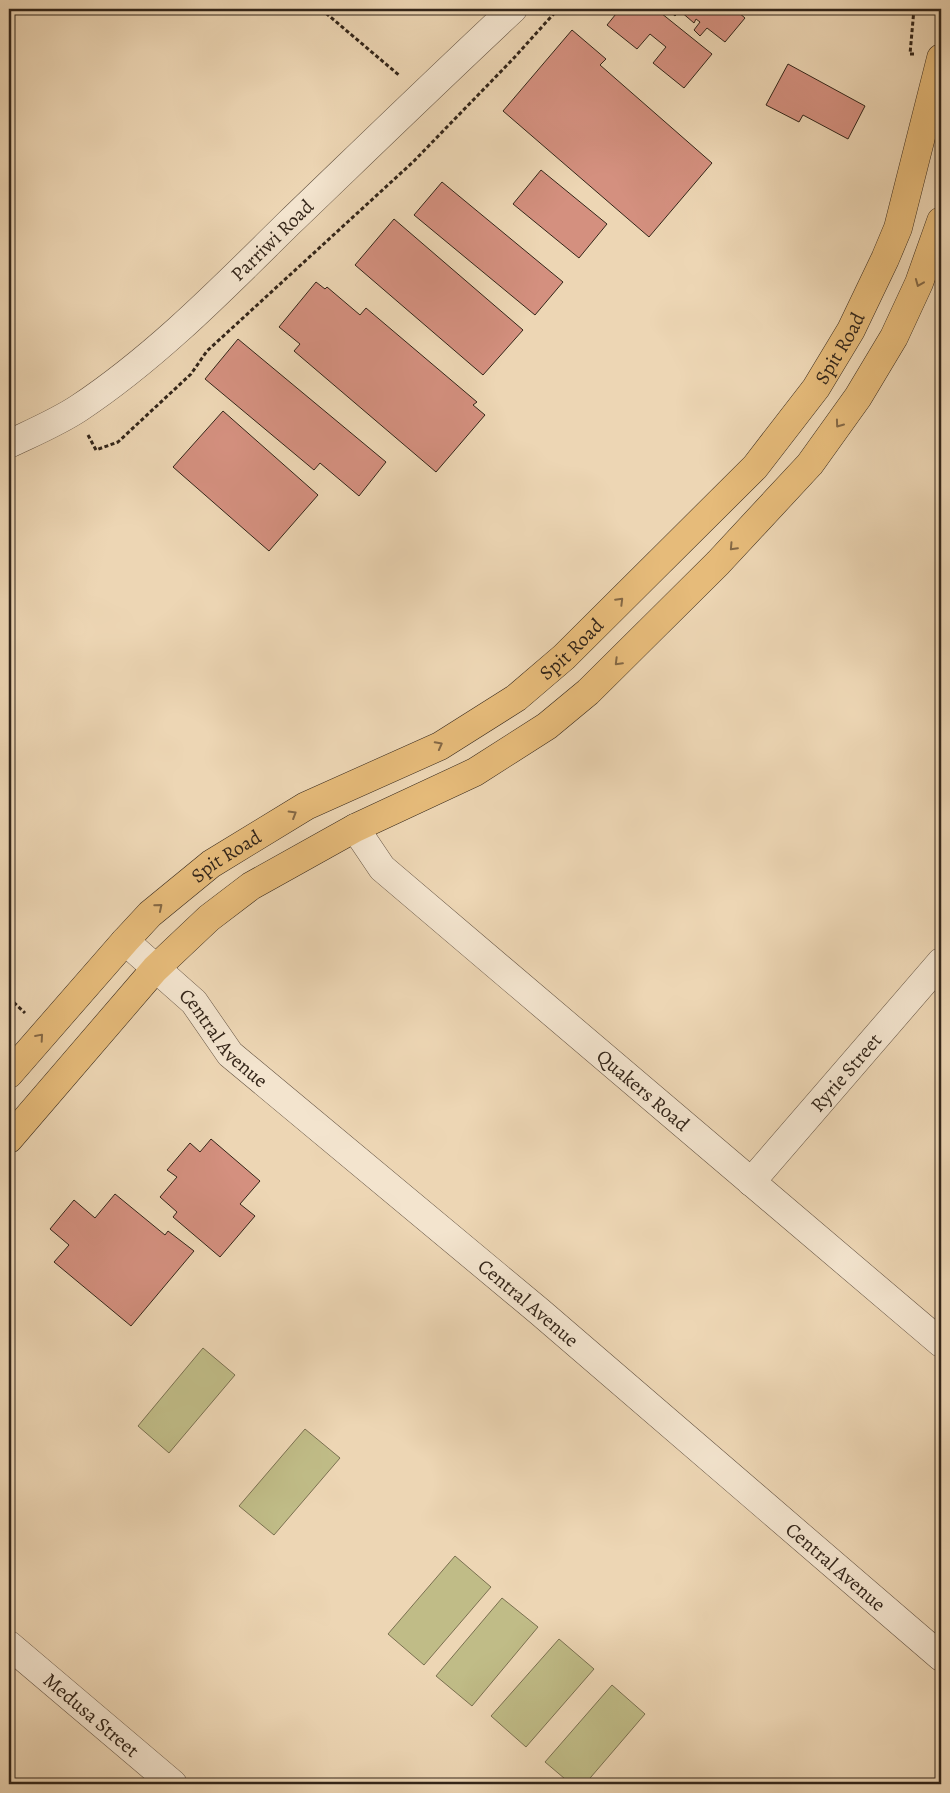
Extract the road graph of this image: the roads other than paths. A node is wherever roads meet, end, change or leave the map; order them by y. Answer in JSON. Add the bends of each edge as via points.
{"nodes":[{"id":1,"x":513,"y":9,"type":"edge"},
{"id":2,"x":931,"y":57,"type":"edge"},
{"id":3,"x":941,"y":221,"type":"edge"},
{"id":4,"x":9,"y":444,"type":"edge"},
{"id":5,"x":355,"y":828,"type":"junction"},
{"id":6,"x":124,"y":941,"type":"junction"},
{"id":7,"x":941,"y":962,"type":"edge"},
{"id":8,"x":155,"y":969,"type":"junction"},
{"id":9,"x":9,"y":1074,"type":"edge"},
{"id":10,"x":9,"y":1139,"type":"edge"},
{"id":11,"x":751,"y":1182,"type":"junction"},
{"id":12,"x":941,"y":1343,"type":"edge"},
{"id":13,"x":9,"y":1645,"type":"edge"},
{"id":14,"x":941,"y":1657,"type":"edge"},
{"id":15,"x":173,"y":1784,"type":"edge"}],
"edges":[{"from":1,"to":4,"type":"street","name":"Parriwi Road","via":[[214,296],[118,379],[76,410]]},
{"from":6,"to":2,"type":"highway","name":"Spit Road","one_way":true,"via":[[150,914],[211,864],[306,806],[440,746],[516,698],[564,657],[755,467],[816,388],[851,330],[885,260],[898,228]]},
{"from":3,"to":5,"type":"highway","name":"Spit Road","one_way":true,"via":[[911,301],[894,337],[858,397],[810,464],[718,563],[588,692],[547,726],[474,772]]},
{"from":5,"to":8,"type":"highway","name":"Spit Road","via":[[251,886],[209,918]]},
{"from":5,"to":11,"type":"street","name":"Quakers Road","via":[[382,868]]},
{"from":6,"to":8,"type":"street","name":"Central Avenue"},
{"from":9,"to":6,"type":"highway","name":"Spit Road","one_way":true},
{"from":7,"to":11,"type":"street","name":"Ryrie Street"},
{"from":8,"to":10,"type":"highway","name":"Spit Road"},
{"from":8,"to":14,"type":"street","name":"Central Avenue","via":[[194,1002],[230,1054],[540,1312]]},
{"from":11,"to":12,"type":"street","name":"Quakers Road"},
{"from":13,"to":15,"type":"street","name":"Medusa Street"}]}
